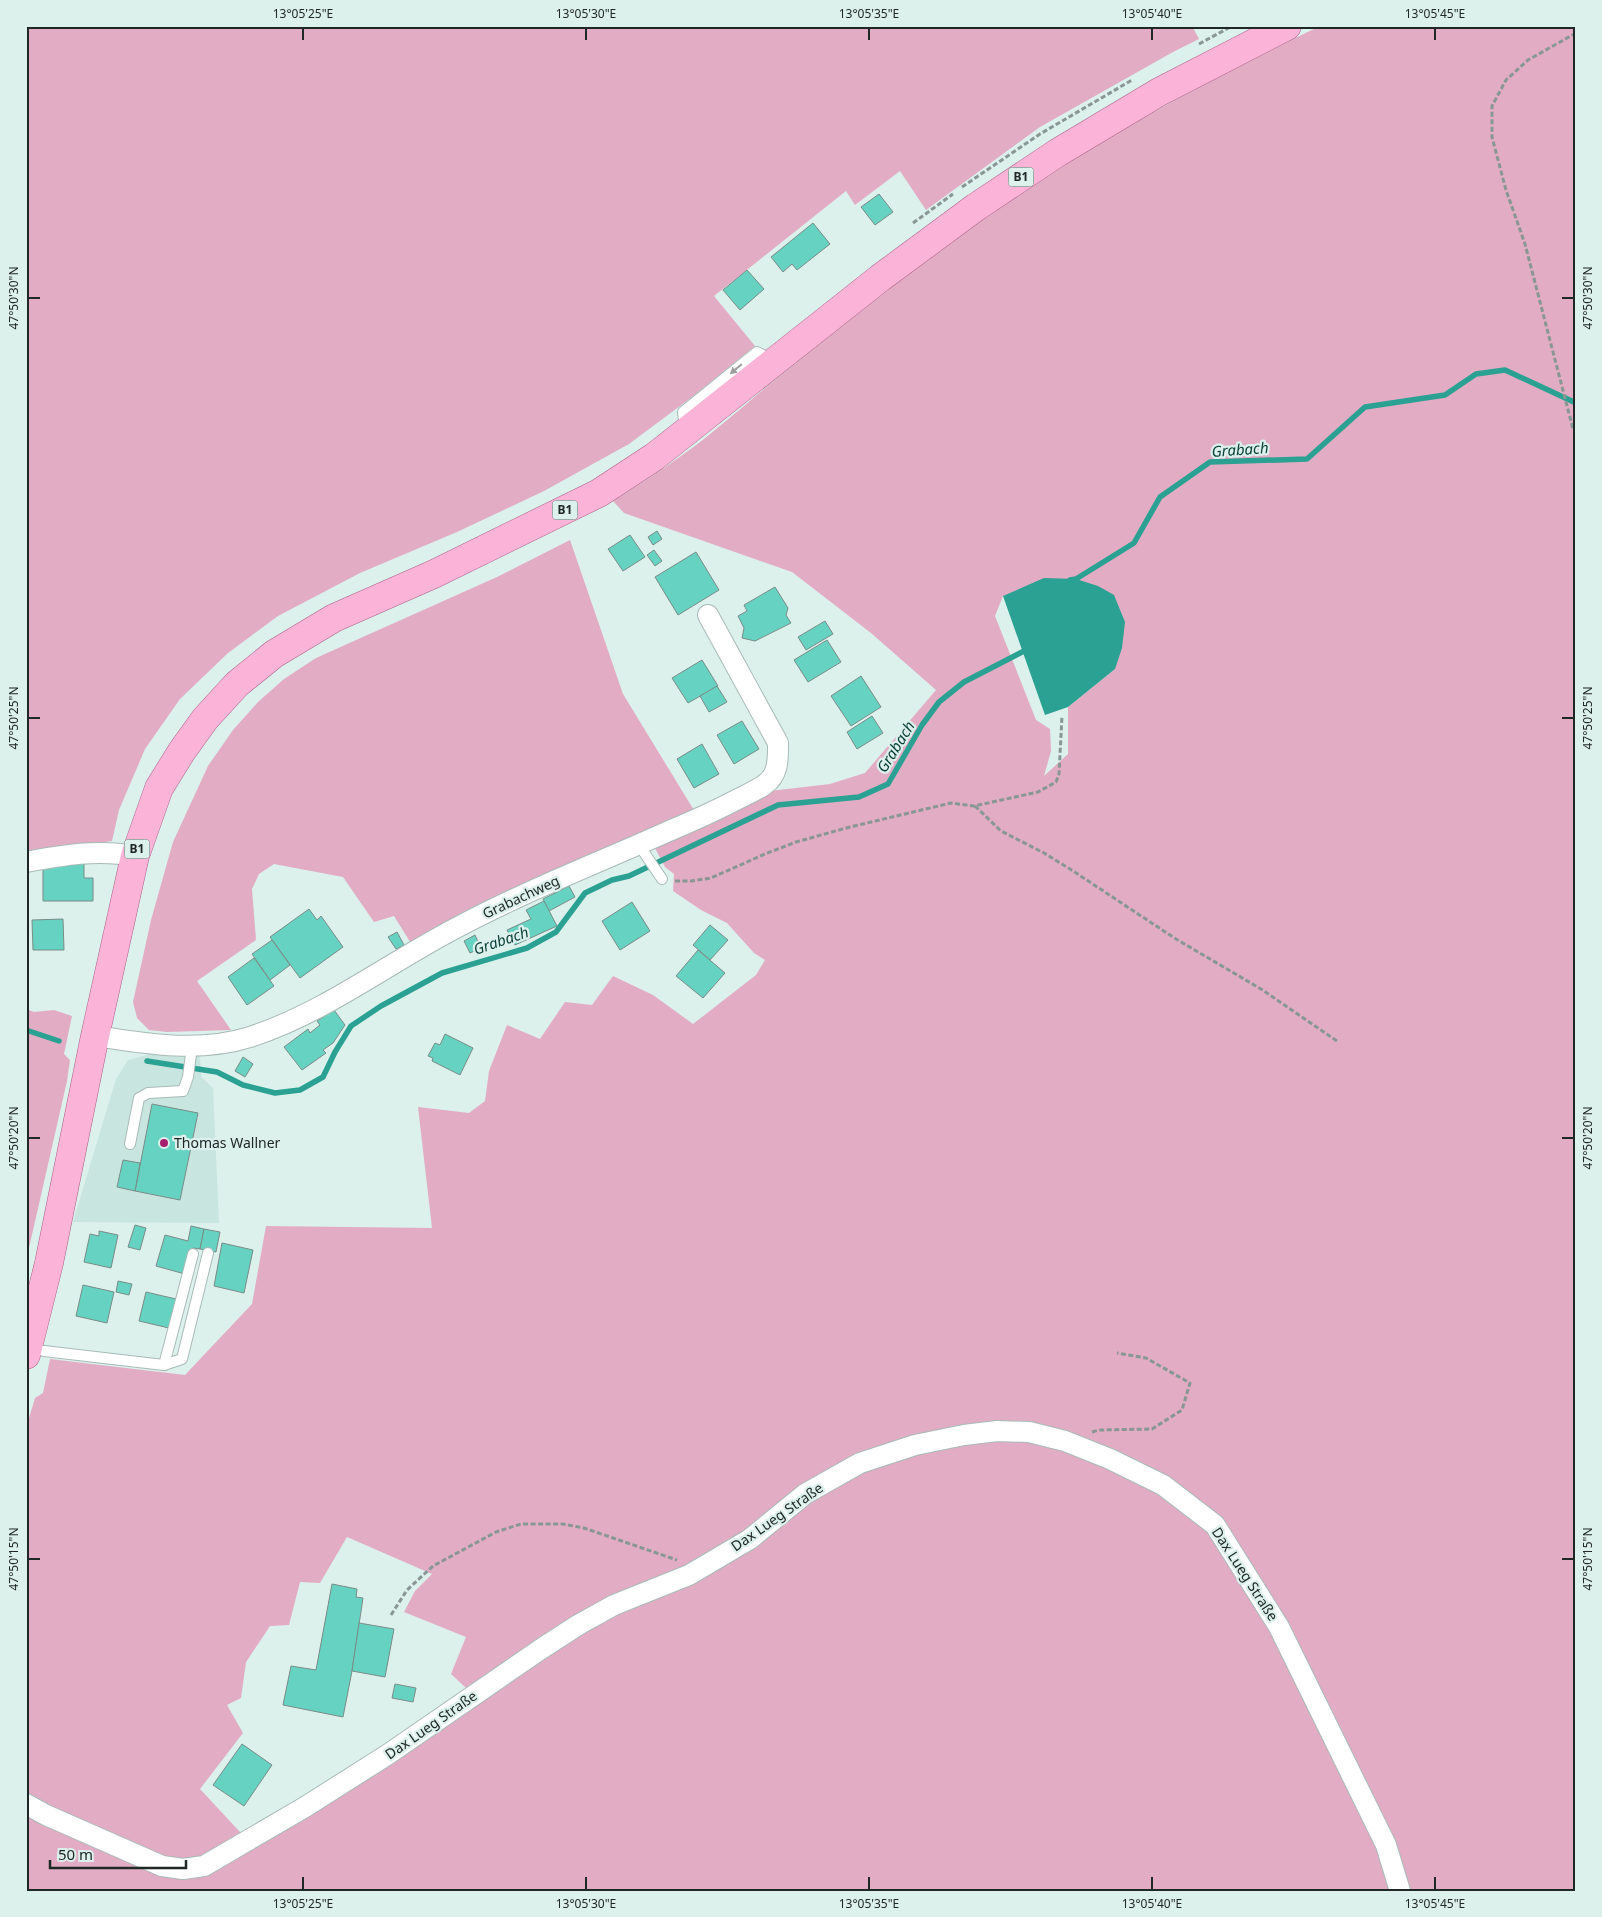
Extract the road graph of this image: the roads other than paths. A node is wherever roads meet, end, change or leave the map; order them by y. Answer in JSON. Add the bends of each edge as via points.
{"nodes":[{"id":1,"x":1287,"y":26,"type":"edge"},
{"id":2,"x":708,"y":615,"type":"dead end"},
{"id":3,"x":643,"y":851,"type":"junction"},
{"id":4,"x":135,"y":856,"type":"junction"},
{"id":5,"x":26,"y":862,"type":"edge"},
{"id":6,"x":659,"y":875,"type":"road end"},
{"id":7,"x":95,"y":1036,"type":"junction"},
{"id":8,"x":192,"y":1052,"type":"junction"},
{"id":9,"x":130,"y":1144,"type":"dead end"},
{"id":10,"x":208,"y":1253,"type":"dead end"},
{"id":11,"x":194,"y":1254,"type":"dead end"},
{"id":12,"x":27,"y":1351,"type":"edge"},
{"id":13,"x":164,"y":1365,"type":"junction"},
{"id":14,"x":26,"y":1804,"type":"edge"},
{"id":15,"x":1400,"y":1891,"type":"edge"}],
"edges":[{"from":1,"to":4,"type":"main road","number":"B1","via":[[1159,92],[1057,153],[976,207],[880,278],[654,457],[599,493],[434,574],[334,618],[274,654],[237,684],[205,719],[182,751],[159,788]]},
{"from":2,"to":3,"type":"street","name":"Grabachweg","via":[[778,743],[778,766],[766,784]]},
{"from":3,"to":6,"type":"lane"},
{"from":3,"to":8,"type":"street","name":"Grabachweg","via":[[555,881],[456,927],[314,1010],[248,1037]]},
{"from":4,"to":5,"type":"street","via":[[79,853]]},
{"from":4,"to":7,"type":"main road","number":"B1"},
{"from":7,"to":8,"type":"street","name":"Grabachweg"},
{"from":7,"to":12,"type":"main road","number":"B1","via":[[49,1263]]},
{"from":8,"to":9,"type":"lane","via":[[183,1091],[148,1093],[140,1098]]},
{"from":10,"to":13,"type":"lane","via":[[182,1359]]},
{"from":11,"to":13,"type":"lane"},
{"from":12,"to":13,"type":"lane"},
{"from":14,"to":15,"type":"street","name":"Dax Lueg Straße","via":[[162,1866],[183,1869],[204,1866],[387,1755],[578,1625],[614,1605],[689,1575],[750,1539],[805,1494],[860,1463],[915,1445],[997,1431],[1029,1432],[1110,1458],[1162,1486],[1215,1525],[1279,1627],[1386,1845]]}]}
